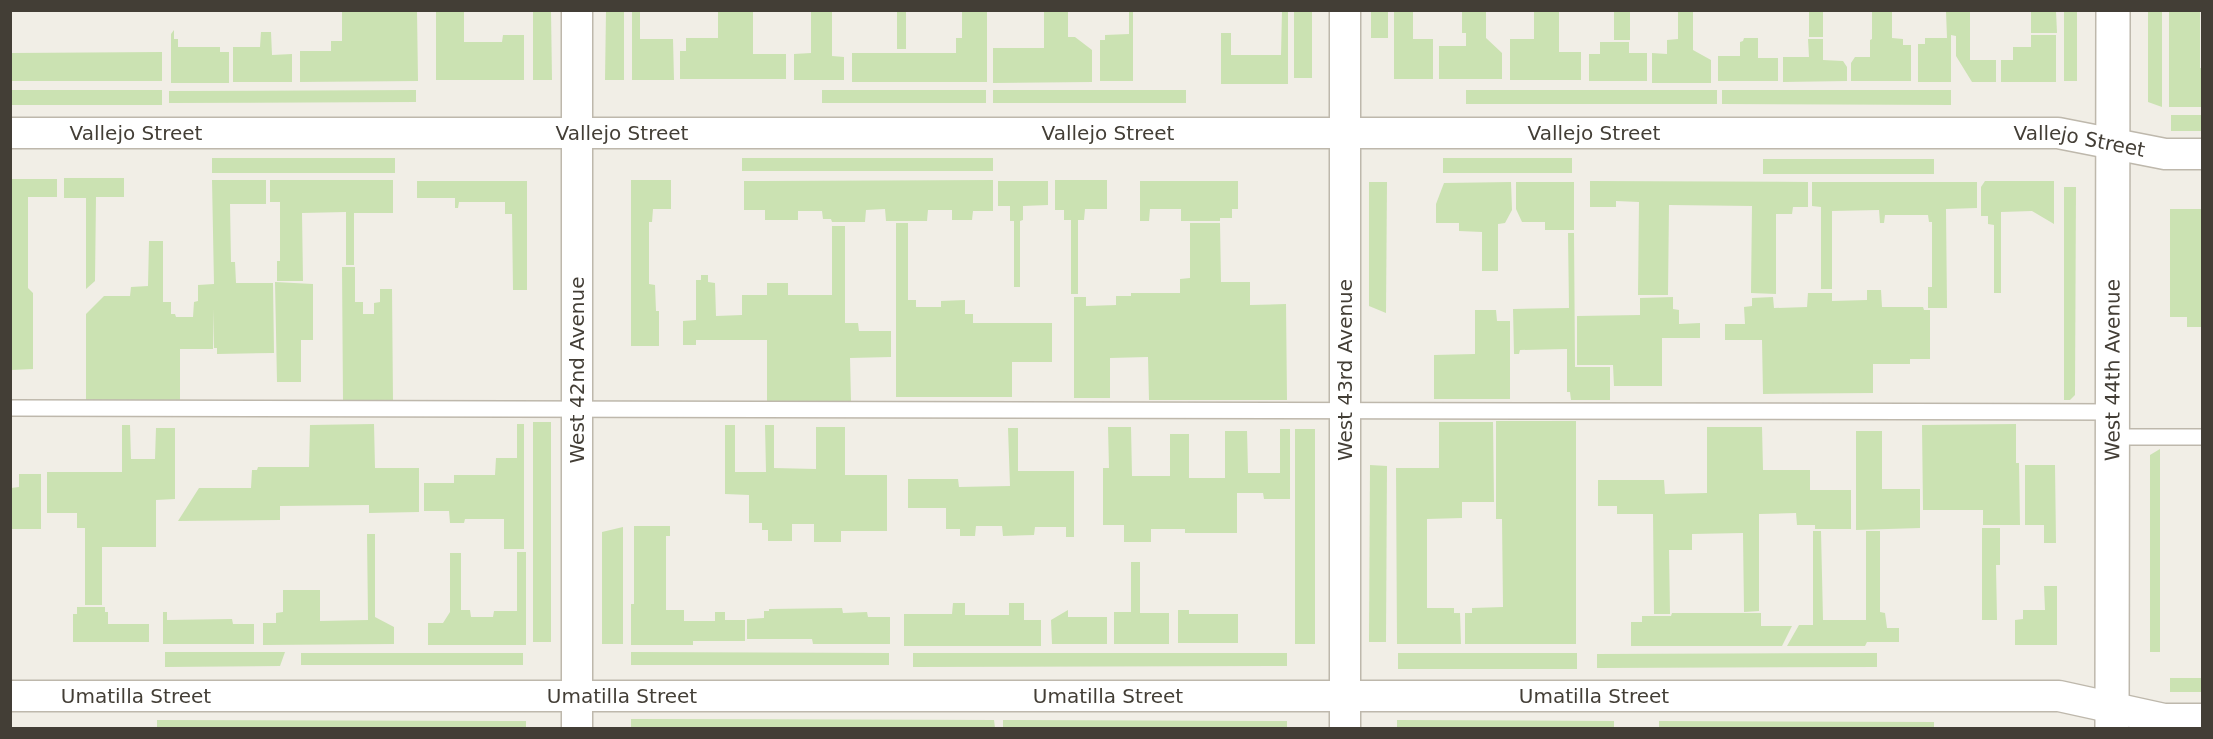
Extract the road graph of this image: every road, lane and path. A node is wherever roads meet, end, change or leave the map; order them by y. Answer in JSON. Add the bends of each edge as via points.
{"nodes":[{"id":1,"x":577,"y":10,"type":"edge"},
{"id":2,"x":1345,"y":10,"type":"edge"},
{"id":3,"x":2113,"y":10,"type":"edge"},
{"id":4,"x":10,"y":133,"type":"edge"},
{"id":5,"x":577,"y":133,"type":"junction"},
{"id":6,"x":1345,"y":133,"type":"junction"},
{"id":7,"x":2112,"y":144,"type":"junction"},
{"id":8,"x":2202,"y":154,"type":"edge"},
{"id":9,"x":10,"y":408,"type":"edge"},
{"id":10,"x":577,"y":409,"type":"junction"},
{"id":11,"x":1345,"y":410,"type":"junction"},
{"id":12,"x":2112,"y":424,"type":"junction"},
{"id":13,"x":2202,"y":437,"type":"edge"},
{"id":14,"x":10,"y":696,"type":"edge"},
{"id":15,"x":577,"y":696,"type":"junction"},
{"id":16,"x":1345,"y":696,"type":"junction"},
{"id":17,"x":2112,"y":719,"type":"edge"},
{"id":18,"x":2202,"y":719,"type":"edge"},
{"id":19,"x":577,"y":729,"type":"edge"},
{"id":20,"x":1345,"y":729,"type":"edge"}],
"edges":[{"from":1,"to":5,"type":"street","name":"West 42nd Avenue"},
{"from":2,"to":6,"type":"street","name":"West 43rd Avenue"},
{"from":3,"to":7,"type":"street","name":"West 44th Avenue"},
{"from":4,"to":5,"type":"street","name":"Vallejo Street"},
{"from":5,"to":6,"type":"street","name":"Vallejo Street"},
{"from":5,"to":10,"type":"street","name":"West 42nd Avenue"},
{"from":6,"to":7,"type":"street","name":"Vallejo Street","via":[[2058,133]]},
{"from":6,"to":11,"type":"street","name":"West 43rd Avenue"},
{"from":7,"to":8,"type":"street","name":"Vallejo Street","via":[[2165,154]]},
{"from":7,"to":12,"type":"street","name":"West 44th Avenue"},
{"from":9,"to":10,"type":"lane"},
{"from":10,"to":11,"type":"lane"},
{"from":10,"to":15,"type":"street","name":"West 42nd Avenue"},
{"from":11,"to":12,"type":"lane"},
{"from":11,"to":16,"type":"street","name":"West 43rd Avenue"},
{"from":12,"to":13,"type":"lane"},
{"from":12,"to":17,"type":"street","name":"West 44th Avenue"},
{"from":14,"to":15,"type":"street","name":"Umatilla Street"},
{"from":15,"to":16,"type":"street","name":"Umatilla Street"},
{"from":15,"to":19,"type":"street","name":"West 42nd Avenue"},
{"from":16,"to":17,"type":"street","name":"Umatilla Street","via":[[2059,696]]},
{"from":16,"to":20,"type":"street","name":"West 43rd Avenue"},
{"from":17,"to":18,"type":"street","name":"Umatilla Street"}]}
